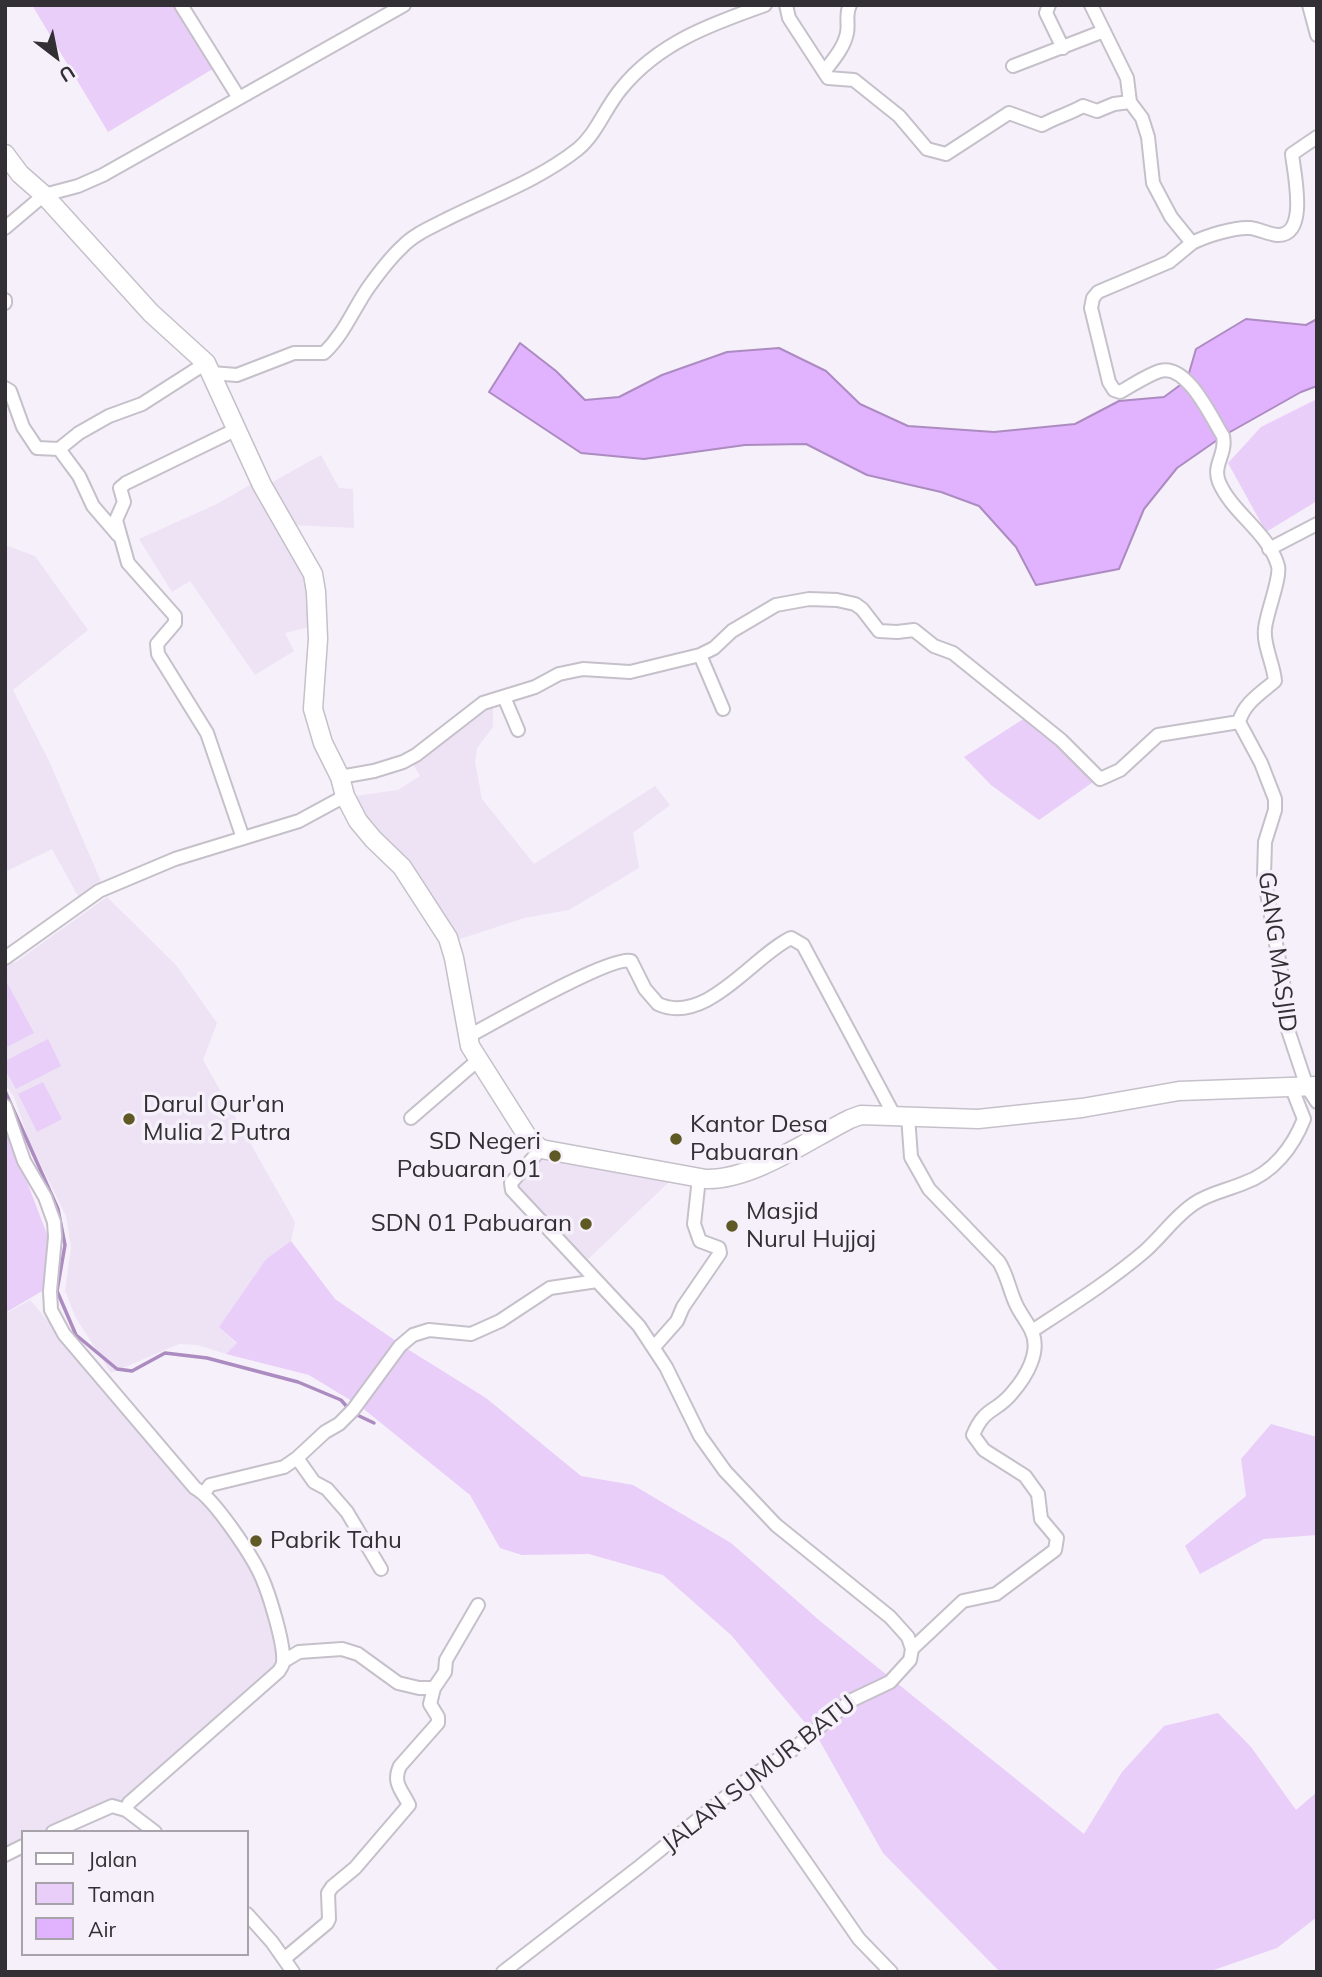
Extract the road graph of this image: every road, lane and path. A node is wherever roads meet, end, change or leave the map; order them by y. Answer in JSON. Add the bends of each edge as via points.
{"nodes":[{"id":1,"x":181,"y":5,"type":"edge"},
{"id":2,"x":404,"y":5,"type":"edge"},
{"id":3,"x":765,"y":5,"type":"edge"},
{"id":4,"x":786,"y":5,"type":"edge"},
{"id":5,"x":850,"y":5,"type":"edge"},
{"id":6,"x":1049,"y":5,"type":"edge"},
{"id":7,"x":1091,"y":5,"type":"edge"},
{"id":8,"x":1309,"y":5,"type":"edge"},
{"id":9,"x":1104,"y":31,"type":"junction"},
{"id":10,"x":1317,"y":35,"type":"edge"},
{"id":11,"x":1063,"y":47,"type":"junction"},
{"id":12,"x":1013,"y":66,"type":"dead end"},
{"id":13,"x":824,"y":72,"type":"junction"},
{"id":14,"x":239,"y":98,"type":"junction"},
{"id":15,"x":1130,"y":102,"type":"junction"},
{"id":16,"x":1317,"y":137,"type":"edge"},
{"id":17,"x":5,"y":154,"type":"edge"},
{"id":18,"x":44,"y":195,"type":"junction"},
{"id":19,"x":5,"y":228,"type":"edge"},
{"id":20,"x":1192,"y":243,"type":"junction"},
{"id":21,"x":209,"y":368,"type":"junction"},
{"id":22,"x":5,"y":388,"type":"edge"},
{"id":23,"x":235,"y":430,"type":"junction"},
{"id":24,"x":59,"y":449,"type":"junction"},
{"id":25,"x":1317,"y":524,"type":"edge"},
{"id":26,"x":120,"y":537,"type":"junction"},
{"id":27,"x":1269,"y":549,"type":"junction"},
{"id":28,"x":700,"y":655,"type":"junction"},
{"id":29,"x":503,"y":697,"type":"junction"},
{"id":30,"x":723,"y":709,"type":"dead end"},
{"id":31,"x":1239,"y":722,"type":"junction"},
{"id":32,"x":518,"y":730,"type":"dead end"},
{"id":33,"x":340,"y":777,"type":"junction"},
{"id":34,"x":345,"y":796,"type":"junction"},
{"id":35,"x":243,"y":838,"type":"junction"},
{"id":36,"x":5,"y":958,"type":"edge"},
{"id":37,"x":467,"y":1037,"type":"junction"},
{"id":38,"x":477,"y":1060,"type":"junction"},
{"id":39,"x":1308,"y":1090,"type":"edge"},
{"id":40,"x":5,"y":1106,"type":"edge"},
{"id":41,"x":901,"y":1116,"type":"junction"},
{"id":42,"x":411,"y":1118,"type":"dead end"},
{"id":43,"x":541,"y":1150,"type":"junction"},
{"id":44,"x":699,"y":1178,"type":"junction"},
{"id":45,"x":597,"y":1281,"type":"junction"},
{"id":46,"x":1032,"y":1331,"type":"junction"},
{"id":47,"x":654,"y":1347,"type":"junction"},
{"id":48,"x":298,"y":1458,"type":"junction"},
{"id":49,"x":204,"y":1493,"type":"junction"},
{"id":50,"x":381,"y":1569,"type":"dead end"},
{"id":51,"x":478,"y":1605,"type":"dead end"},
{"id":52,"x":912,"y":1649,"type":"junction"},
{"id":53,"x":284,"y":1661,"type":"junction"},
{"id":54,"x":434,"y":1688,"type":"junction"},
{"id":55,"x":748,"y":1779,"type":"junction"},
{"id":56,"x":125,"y":1810,"type":"junction"},
{"id":57,"x":58,"y":1830,"type":"edge"},
{"id":58,"x":152,"y":1830,"type":"edge"},
{"id":59,"x":21,"y":1847,"type":"edge"},
{"id":60,"x":5,"y":1855,"type":"edge"},
{"id":61,"x":248,"y":1915,"type":"edge"},
{"id":62,"x":284,"y":1959,"type":"junction"},
{"id":63,"x":293,"y":1972,"type":"edge"},
{"id":64,"x":503,"y":1972,"type":"edge"},
{"id":65,"x":891,"y":1972,"type":"edge"}],
"edges":[{"from":1,"to":14,"type":"street"},
{"from":2,"to":14,"type":"street"},
{"from":3,"to":21,"type":"street","via":[[706,26],[670,46],[636,69],[578,149],[518,186],[411,238],[369,287],[338,340],[324,353],[294,353],[237,374]]},
{"from":4,"to":13,"type":"street","via":[[789,18]]},
{"from":5,"to":13,"type":"street","via":[[847,33]]},
{"from":6,"to":11,"type":"street","via":[[1046,13]]},
{"from":7,"to":9,"type":"street"},
{"from":8,"to":10,"type":"street"},
{"from":9,"to":11,"type":"street"},
{"from":9,"to":15,"type":"street","via":[[1127,78]]},
{"from":11,"to":12,"type":"street"},
{"from":13,"to":15,"type":"street","via":[[828,78],[854,80],[899,117],[927,149],[946,154],[1009,113],[1042,125],[1083,106],[1097,111]]},
{"from":14,"to":18,"type":"street","via":[[103,175]]},
{"from":15,"to":20,"type":"street","via":[[1149,137],[1153,183],[1171,218]]},
{"from":16,"to":20,"type":"street","via":[[1292,154],[1297,207],[1294,226],[1287,234],[1248,228]]},
{"from":17,"to":18,"type":"street"},
{"from":18,"to":19,"type":"street"},
{"from":18,"to":21,"type":"street","via":[[151,313]]},
{"from":20,"to":27,"type":"street","via":[[1169,262],[1093,298],[1091,308],[1109,382],[1120,392],[1169,370],[1188,380],[1223,436],[1218,481]]},
{"from":21,"to":23,"type":"street"},
{"from":21,"to":24,"type":"street","via":[[109,416]]},
{"from":22,"to":24,"type":"street","via":[[37,448]]},
{"from":23,"to":26,"type":"street","via":[[120,488],[124,502],[116,520]]},
{"from":23,"to":33,"type":"street","via":[[313,574],[318,639],[313,709]]},
{"from":24,"to":26,"type":"street","via":[[93,506]]},
{"from":25,"to":27,"type":"street"},
{"from":26,"to":35,"type":"street","via":[[128,563],[174,616],[175,622],[157,644],[158,654],[207,733]]},
{"from":27,"to":31,"type":"street","via":[[1279,568],[1264,632],[1275,681],[1247,705]]},
{"from":28,"to":29,"type":"street","via":[[629,672],[571,670]]},
{"from":28,"to":30,"type":"street"},
{"from":28,"to":31,"type":"street","via":[[776,605],[809,599],[855,604],[879,631],[914,630],[934,646],[953,653],[1061,740],[1100,779],[1120,770],[1158,735]]},
{"from":29,"to":32,"type":"street"},
{"from":29,"to":33,"type":"street","via":[[483,703],[403,762]]},
{"from":31,"to":39,"type":"street","name":"GANG MASJID","via":[[1275,799],[1265,842],[1264,876],[1287,1027]]},
{"from":33,"to":34,"type":"street"},
{"from":34,"to":35,"type":"street","via":[[299,821]]},
{"from":34,"to":37,"type":"street","via":[[358,821],[402,867],[448,938]]},
{"from":35,"to":36,"type":"street","via":[[99,891]]},
{"from":37,"to":38,"type":"street"},
{"from":37,"to":41,"type":"street","via":[[622,960],[631,961],[658,1004],[678,1008],[699,1003],[791,938],[803,945]]},
{"from":38,"to":42,"type":"street"},
{"from":38,"to":43,"type":"street"},
{"from":39,"to":41,"type":"street","via":[[1179,1091],[978,1119]]},
{"from":39,"to":46,"type":"street","name":"GANG MASJID","via":[[1297,1138],[1267,1170],[1193,1203],[1145,1251]]},
{"from":40,"to":49,"type":"street","via":[[24,1161],[54,1222],[51,1310],[64,1334]]},
{"from":41,"to":44,"type":"street","via":[[862,1115],[751,1171],[720,1179]]},
{"from":41,"to":46,"type":"street","via":[[911,1157],[929,1189],[999,1262],[1016,1306]]},
{"from":43,"to":44,"type":"street"},
{"from":43,"to":45,"type":"street","via":[[510,1188]]},
{"from":44,"to":47,"type":"street","via":[[695,1230],[700,1241],[719,1248],[720,1253],[677,1321]]},
{"from":45,"to":47,"type":"street"},
{"from":45,"to":48,"type":"street","via":[[550,1288],[471,1334],[429,1330],[413,1335],[339,1424]]},
{"from":46,"to":52,"type":"street","name":"JALAN SUMUR BATU","via":[[1035,1350],[1031,1363],[1012,1394],[980,1418],[973,1435],[984,1450],[1025,1476],[1038,1494],[1041,1520],[1056,1538],[1055,1550],[996,1594],[963,1601]]},
{"from":47,"to":52,"type":"street","via":[[700,1436],[725,1471],[776,1525],[890,1617],[908,1637]]},
{"from":48,"to":49,"type":"street","via":[[284,1467],[210,1485]]},
{"from":48,"to":50,"type":"street","via":[[314,1482],[327,1489],[347,1512]]},
{"from":49,"to":53,"type":"street","via":[[262,1577]]},
{"from":51,"to":54,"type":"street"},
{"from":52,"to":55,"type":"street","name":"JALAN SUMUR BATU","via":[[910,1660],[890,1682],[850,1701],[791,1751]]},
{"from":53,"to":54,"type":"street","via":[[299,1652],[342,1649],[358,1654],[398,1684]]},
{"from":53,"to":56,"type":"street"},
{"from":54,"to":62,"type":"street","via":[[430,1704],[438,1723],[396,1774],[395,1782],[409,1805],[355,1868],[332,1887],[327,1923]]},
{"from":55,"to":64,"type":"street","name":"JALAN SUMUR BATU"},
{"from":55,"to":65,"type":"street","via":[[859,1939]]},
{"from":56,"to":57,"type":"street","via":[[113,1806]]},
{"from":56,"to":58,"type":"street"},
{"from":59,"to":60,"type":"street"},
{"from":61,"to":62,"type":"street"},
{"from":62,"to":63,"type":"street"}]}
